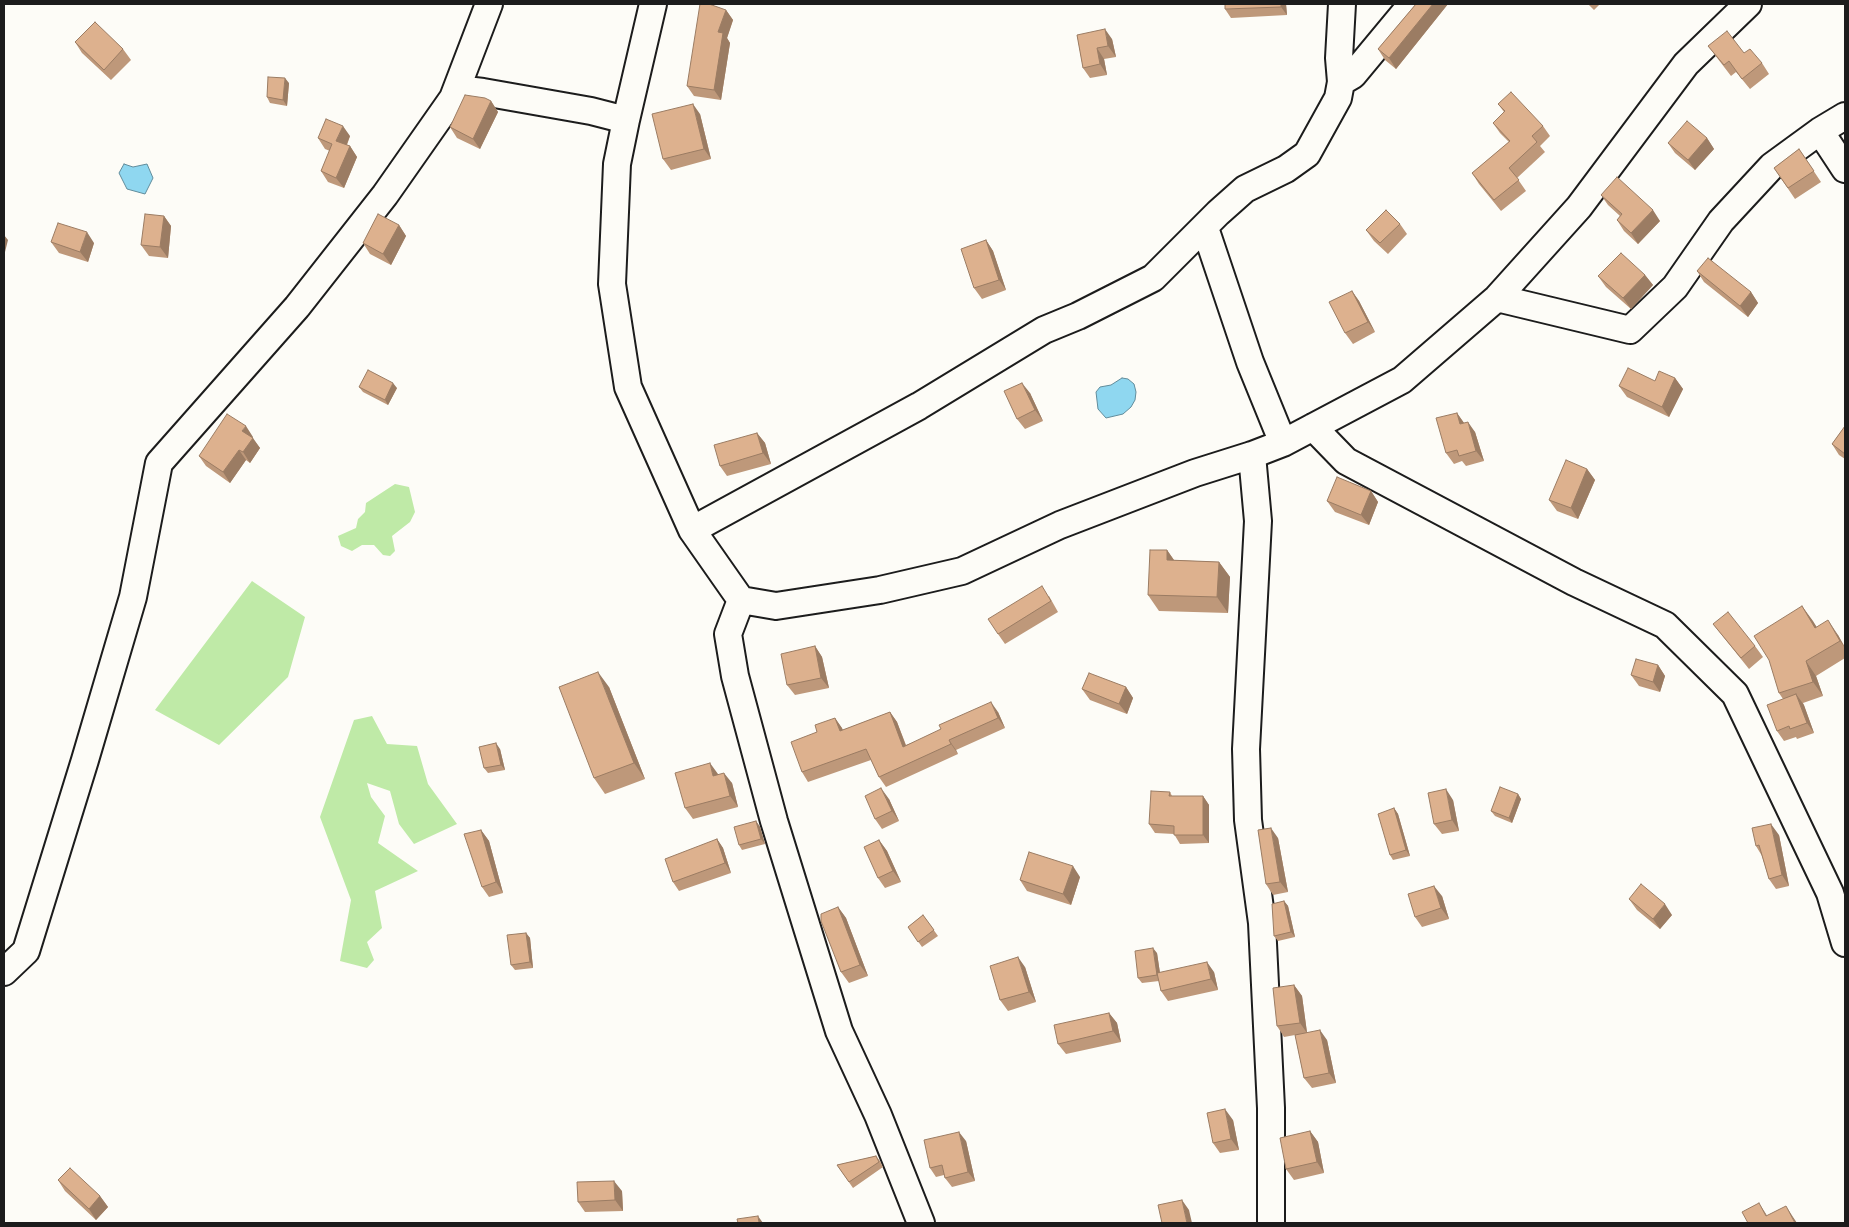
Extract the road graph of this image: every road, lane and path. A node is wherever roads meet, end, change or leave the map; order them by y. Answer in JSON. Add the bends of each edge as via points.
{"nodes":[{"id":1,"x":489,"y":4,"type":"edge"},
{"id":2,"x":653,"y":4,"type":"edge"},
{"id":3,"x":1342,"y":4,"type":"edge"},
{"id":4,"x":1412,"y":4,"type":"edge"},
{"id":5,"x":1748,"y":4,"type":"edge"},
{"id":6,"x":1341,"y":82,"type":"junction"},
{"id":7,"x":457,"y":89,"type":"junction"},
{"id":8,"x":1845,"y":116,"type":"edge"},
{"id":9,"x":626,"y":120,"type":"junction"},
{"id":10,"x":1820,"y":132,"type":"junction"},
{"id":11,"x":1845,"y":169,"type":"edge"},
{"id":12,"x":1204,"y":228,"type":"junction"},
{"id":13,"x":1497,"y":298,"type":"junction"},
{"id":14,"x":1313,"y":428,"type":"junction"},
{"id":15,"x":1283,"y":442,"type":"junction"},
{"id":16,"x":1252,"y":455,"type":"junction"},
{"id":17,"x":692,"y":530,"type":"junction"},
{"id":18,"x":741,"y":600,"type":"junction"},
{"id":19,"x":1845,"y":943,"type":"edge"},
{"id":20,"x":4,"y":972,"type":"edge"},
{"id":21,"x":921,"y":1223,"type":"edge"},
{"id":22,"x":1271,"y":1223,"type":"edge"}],
"edges":[{"from":1,"to":7,"type":"street"},
{"from":2,"to":9,"type":"street"},
{"from":3,"to":6,"type":"street"},
{"from":4,"to":6,"type":"street","via":[[1353,75]]},
{"from":5,"to":13,"type":"street","via":[[1686,64],[1578,207]]},
{"from":6,"to":12,"type":"street","via":[[1338,98],[1307,154],[1286,169],[1245,189]]},
{"from":7,"to":9,"type":"street"},
{"from":7,"to":20,"type":"street","via":[[454,98],[385,195],[298,307],[159,463],[133,597],[85,760],[26,951]]},
{"from":8,"to":10,"type":"street"},
{"from":9,"to":17,"type":"street","via":[[618,164],[612,284],[628,387]]},
{"from":10,"to":11,"type":"street"},
{"from":10,"to":13,"type":"street","via":[[1772,166],[1721,221],[1675,287],[1630,330]]},
{"from":12,"to":15,"type":"street","via":[[1250,362]]},
{"from":12,"to":17,"type":"street","via":[[1153,278],[1044,330],[919,406]]},
{"from":13,"to":14,"type":"street","via":[[1402,380]]},
{"from":14,"to":15,"type":"street"},
{"from":14,"to":19,"type":"street","via":[[1346,461],[1574,582],[1665,625],[1734,694],[1830,893]]},
{"from":15,"to":16,"type":"street"},
{"from":16,"to":18,"type":"street","via":[[1195,473],[1060,526],[962,571],[880,590],[776,606]]},
{"from":16,"to":22,"type":"street","via":[[1258,521],[1246,749],[1248,820],[1262,923],[1271,1108]]},
{"from":17,"to":18,"type":"street"},
{"from":18,"to":21,"type":"street","via":[[728,634],[735,676],[774,821],[839,1031],[878,1115]]}]}
